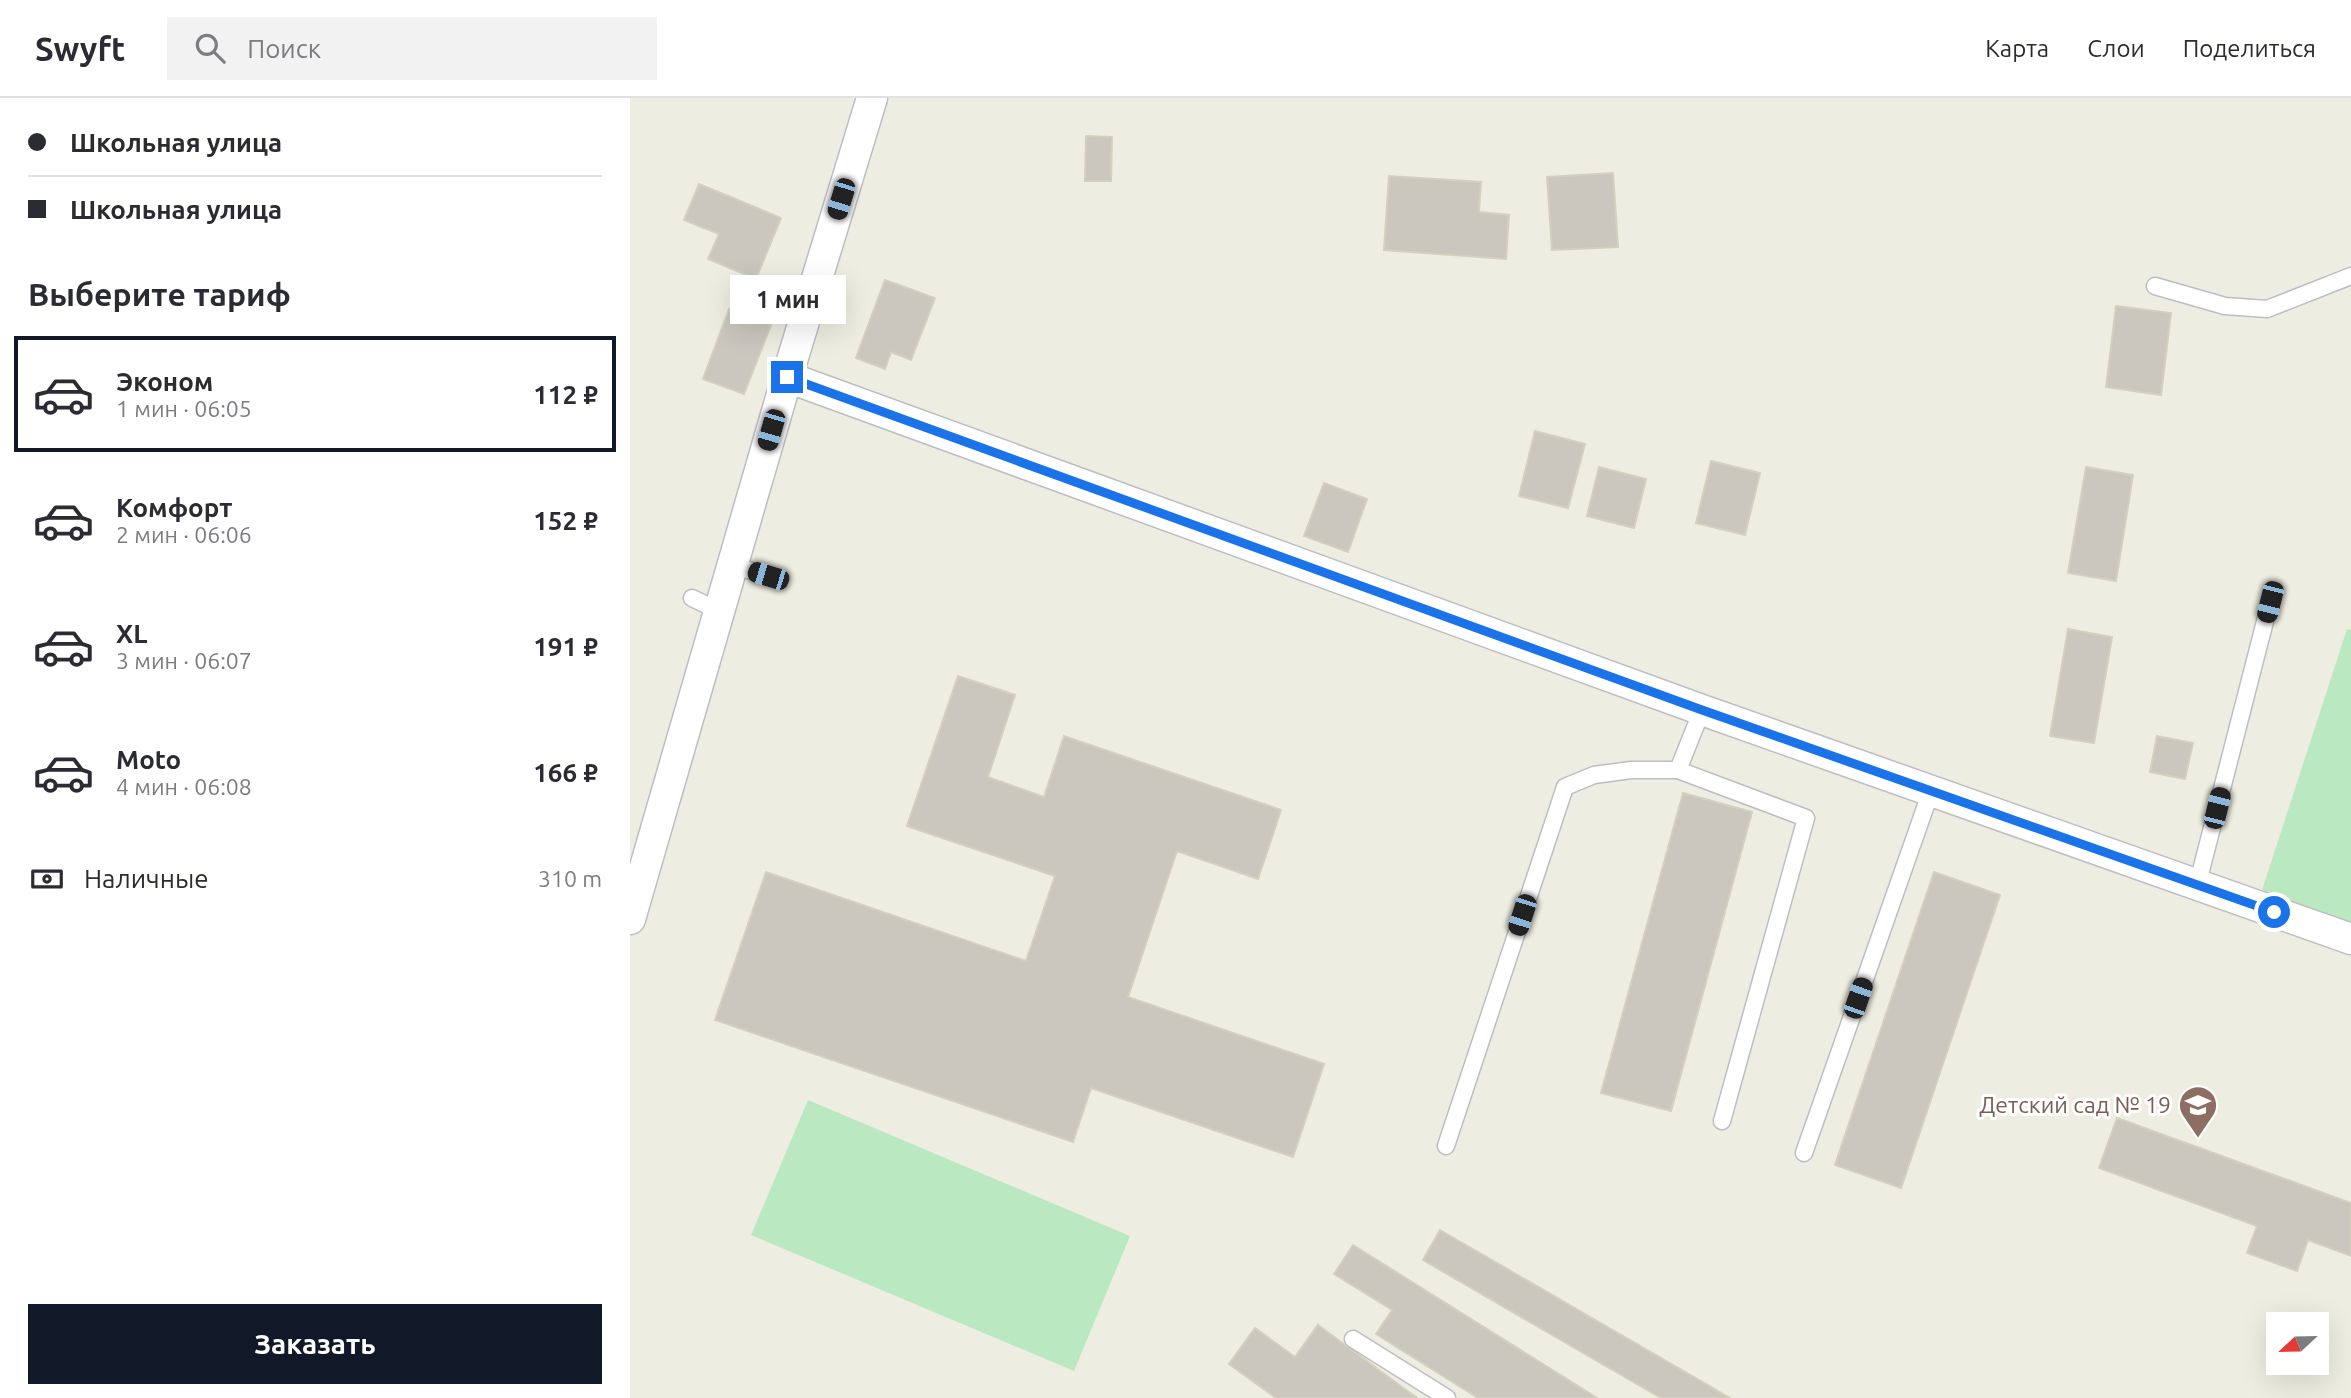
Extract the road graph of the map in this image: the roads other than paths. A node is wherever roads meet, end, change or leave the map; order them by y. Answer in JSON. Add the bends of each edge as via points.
{"nodes":[{"id":1,"x":872,"y":98,"type":"edge"},
{"id":2,"x":2351,"y":276,"type":"edge"},
{"id":3,"x":2155,"y":286,"type":"dead end"},
{"id":4,"x":787,"y":377,"type":"junction"},
{"id":5,"x":732,"y":565,"type":"junction"},
{"id":6,"x":768,"y":576,"type":"dead end"},
{"id":7,"x":692,"y":598,"type":"dead end"},
{"id":8,"x":2270,"y":602,"type":"dead end"},
{"id":9,"x":719,"y":611,"type":"junction"},
{"id":10,"x":1702,"y":710,"type":"junction"},
{"id":11,"x":1678,"y":770,"type":"junction"},
{"id":12,"x":1931,"y":792,"type":"junction"},
{"id":13,"x":639,"y":853,"type":"edge"},
{"id":14,"x":2197,"y":886,"type":"junction"},
{"id":15,"x":630,"y":919,"type":"edge"},
{"id":16,"x":2351,"y":939,"type":"edge"},
{"id":17,"x":1722,"y":1121,"type":"dead end"},
{"id":18,"x":1446,"y":1146,"type":"dead end"},
{"id":19,"x":1804,"y":1153,"type":"dead end"},
{"id":20,"x":1353,"y":1339,"type":"dead end"},
{"id":21,"x":1447,"y":1398,"type":"edge"}],
"edges":[{"from":1,"to":4,"type":"street"},
{"from":2,"to":3,"type":"lane","via":[[2267,309],[2225,306]]},
{"from":4,"to":5,"type":"street"},
{"from":4,"to":10,"type":"street"},
{"from":5,"to":6,"type":"lane"},
{"from":5,"to":9,"type":"street"},
{"from":7,"to":9,"type":"lane"},
{"from":8,"to":14,"type":"lane"},
{"from":9,"to":13,"type":"street"},
{"from":10,"to":11,"type":"lane"},
{"from":10,"to":12,"type":"street"},
{"from":11,"to":17,"type":"lane","via":[[1806,818]]},
{"from":11,"to":18,"type":"lane","via":[[1594,775],[1564,787]]},
{"from":12,"to":14,"type":"street"},
{"from":12,"to":19,"type":"lane"},
{"from":13,"to":15,"type":"street"},
{"from":14,"to":16,"type":"street"},
{"from":20,"to":21,"type":"lane"}]}
